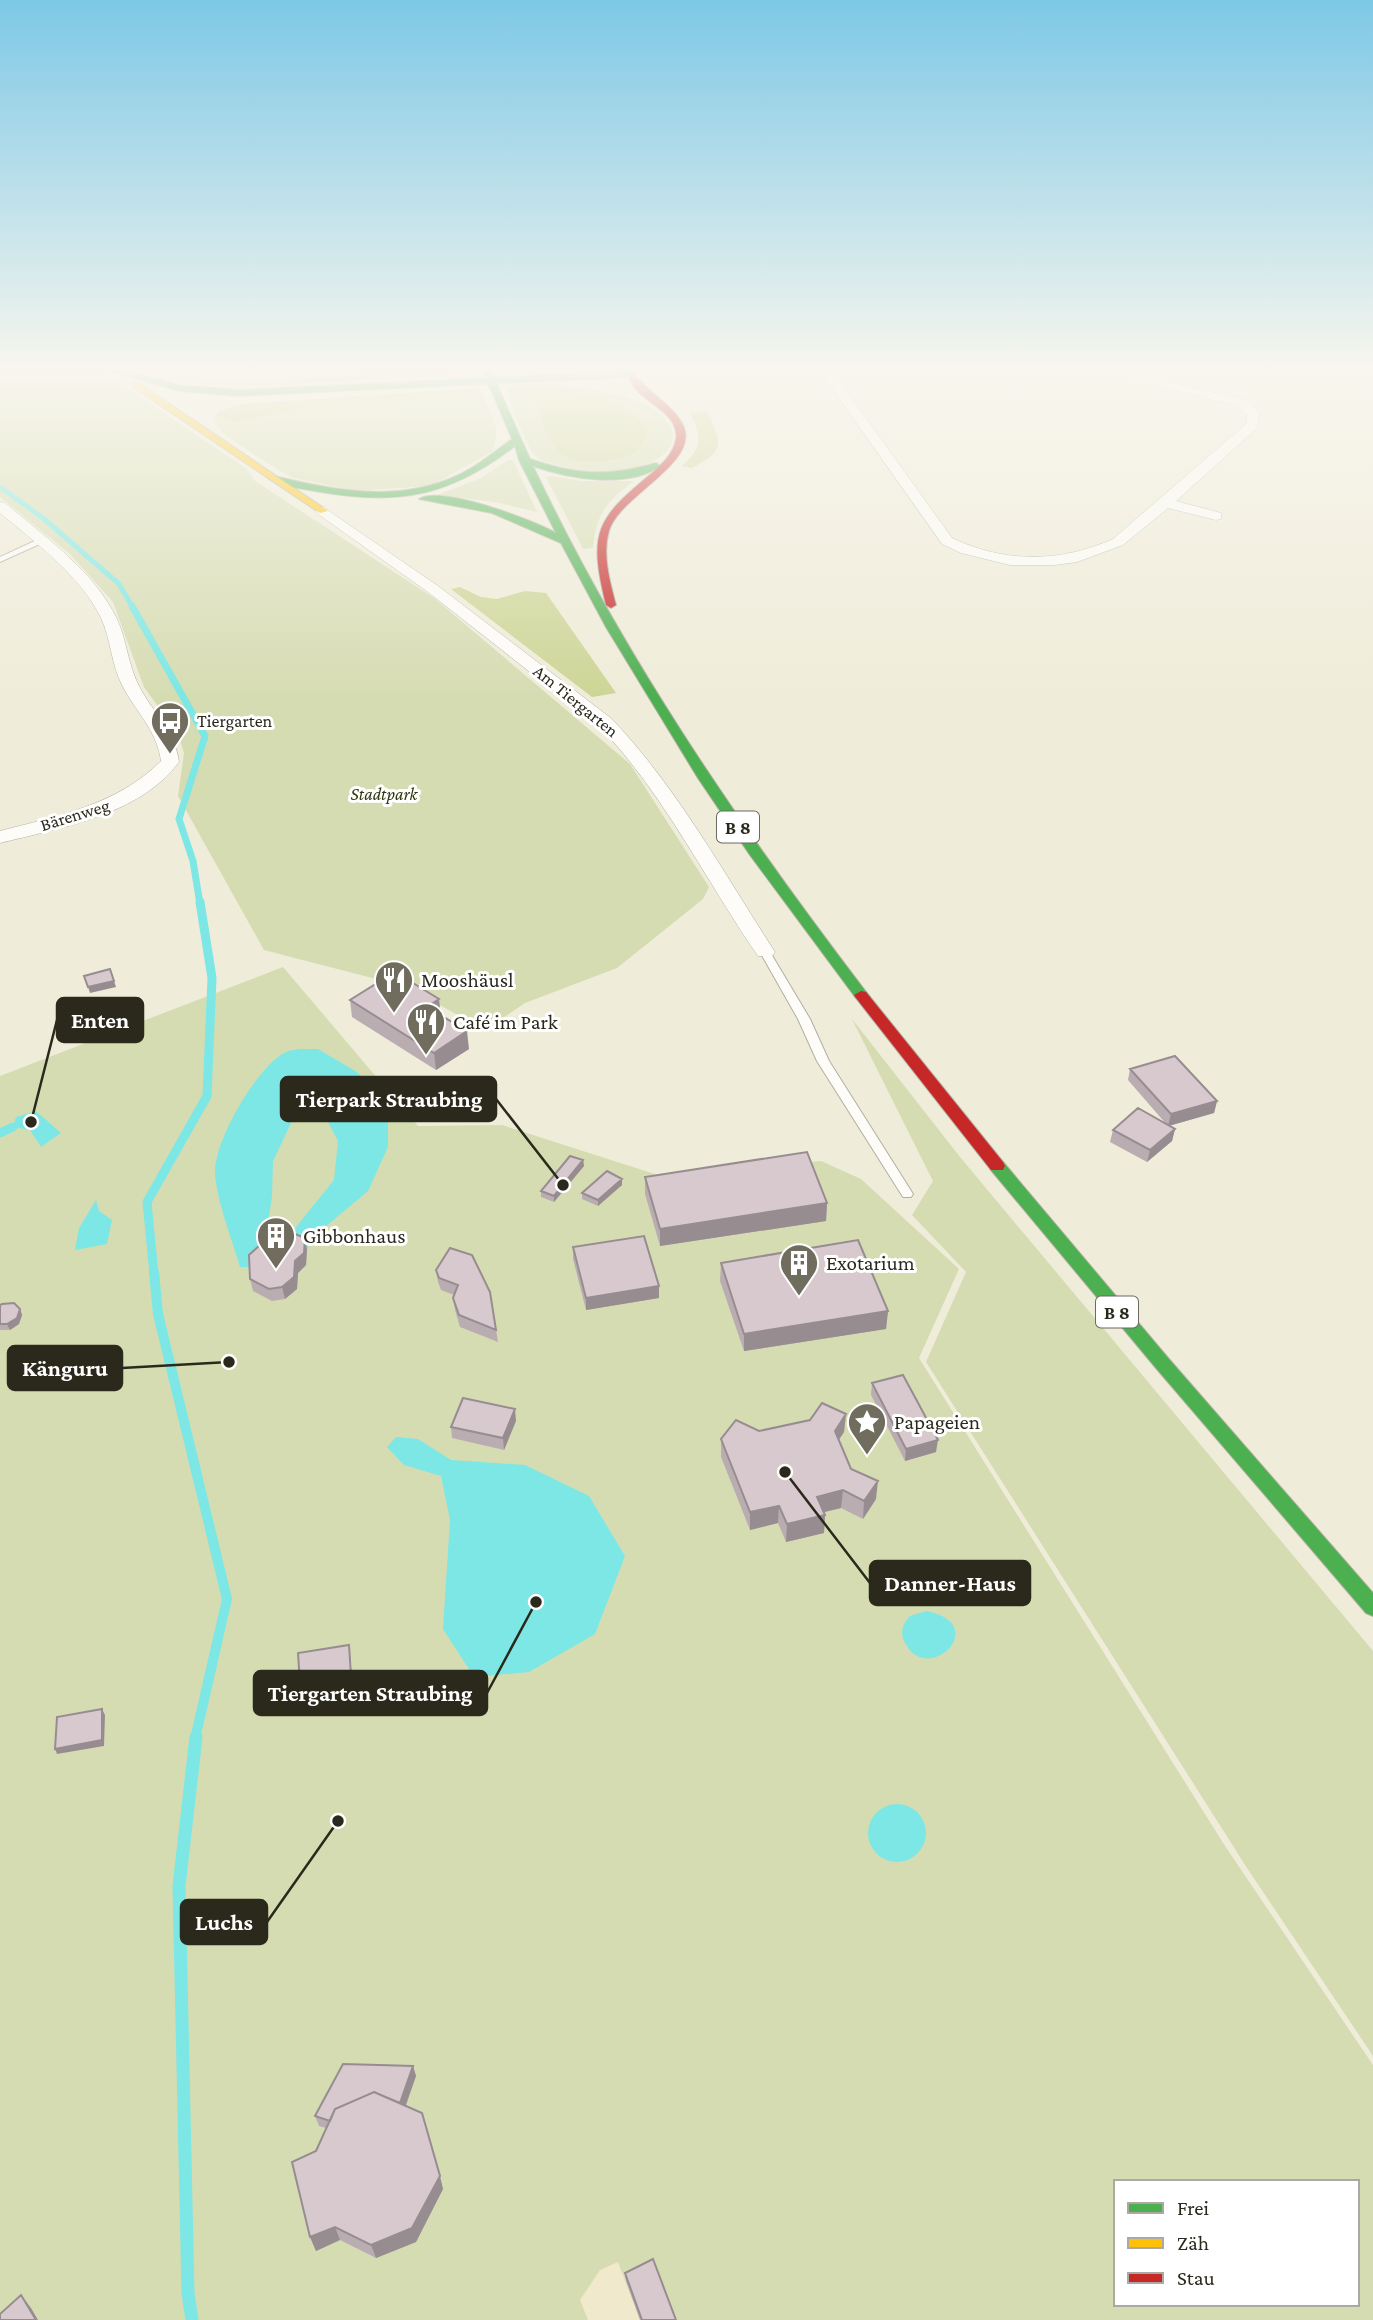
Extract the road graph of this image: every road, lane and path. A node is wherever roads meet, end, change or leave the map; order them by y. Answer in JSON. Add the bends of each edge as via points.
{"nodes":[{"id":1,"x":274,"y":479,"type":"edge"},
{"id":2,"x":275,"y":479,"type":"edge"},
{"id":3,"x":464,"y":479,"type":"edge"},
{"id":4,"x":533,"y":479,"type":"edge"},
{"id":5,"x":647,"y":479,"type":"edge"},
{"id":6,"x":903,"y":479,"type":"edge"},
{"id":7,"x":1192,"y":479,"type":"edge"},
{"id":8,"x":351,"y":495,"type":"junction"},
{"id":9,"x":1166,"y":503,"type":"junction"},
{"id":10,"x":0,"y":506,"type":"edge"},
{"id":11,"x":323,"y":511,"type":"junction"},
{"id":12,"x":1216,"y":516,"type":"dead end"},
{"id":13,"x":562,"y":540,"type":"junction"},
{"id":14,"x":40,"y":542,"type":"junction"},
{"id":15,"x":0,"y":560,"type":"edge"},
{"id":16,"x":619,"y":637,"type":"junction"},
{"id":17,"x":0,"y":837,"type":"edge"},
{"id":18,"x":765,"y":952,"type":"joint"},
{"id":19,"x":907,"y":1194,"type":"dead end"},
{"id":20,"x":1373,"y":1607,"type":"edge"}],
"edges":[{"from":1,"to":11,"type":"main road"},
{"from":2,"to":8,"type":"main road"},
{"from":3,"to":8,"type":"main road","via":[[446,487],[389,495]]},
{"from":4,"to":13,"type":"main road","number":"B 8"},
{"from":5,"to":16,"type":"main road","via":[[619,504],[605,529],[601,562]]},
{"from":6,"to":9,"type":"street","via":[[947,541],[987,558],[1013,562],[1072,556],[1119,541]]},
{"from":7,"to":9,"type":"street"},
{"from":8,"to":11,"type":"main road"},
{"from":9,"to":12,"type":"street"},
{"from":10,"to":14,"type":"street"},
{"from":11,"to":13,"type":"main road","via":[[414,499],[451,500],[516,514]]},
{"from":11,"to":18,"type":"street","name":"Am Tiergarten","via":[[433,589],[624,740],[695,835]]},
{"from":13,"to":16,"type":"main road","number":"B 8"},
{"from":14,"to":15,"type":"lane"},
{"from":14,"to":17,"type":"street","name":"Bärenweg","via":[[109,617],[120,663],[168,741],[170,762],[129,797]]},
{"from":16,"to":20,"type":"main road","number":"B 8","via":[[709,785],[870,1009],[1141,1340]]},
{"from":18,"to":19,"type":"lane","via":[[823,1061]]}]}
